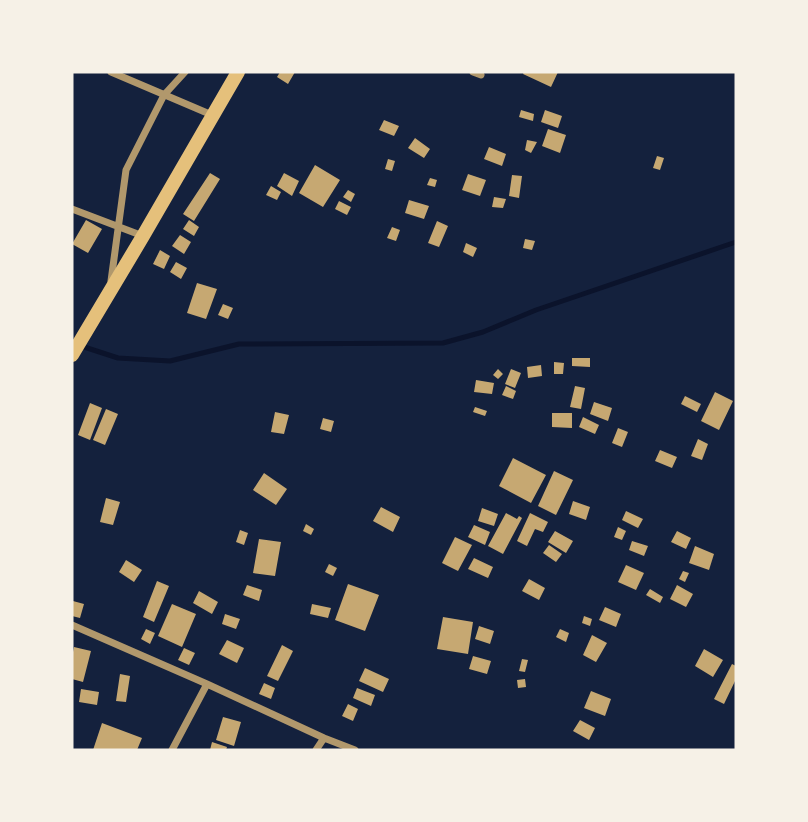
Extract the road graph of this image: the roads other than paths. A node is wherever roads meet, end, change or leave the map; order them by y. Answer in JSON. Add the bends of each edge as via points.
{"nodes":[{"id":1,"x":111,"y":72,"type":"edge"},
{"id":2,"x":185,"y":72,"type":"edge"},
{"id":3,"x":238,"y":72,"type":"edge"},
{"id":4,"x":164,"y":95,"type":"junction"},
{"id":5,"x":212,"y":115,"type":"junction"},
{"id":6,"x":72,"y":209,"type":"edge"},
{"id":7,"x":118,"y":227,"type":"junction"},
{"id":8,"x":143,"y":236,"type":"junction"},
{"id":9,"x":110,"y":292,"type":"junction"},
{"id":10,"x":72,"y":355,"type":"edge"},
{"id":11,"x":72,"y":625,"type":"edge"},
{"id":12,"x":207,"y":684,"type":"junction"},
{"id":13,"x":324,"y":738,"type":"junction"},
{"id":14,"x":172,"y":750,"type":"edge"},
{"id":15,"x":316,"y":750,"type":"edge"},
{"id":16,"x":355,"y":750,"type":"edge"}],
"edges":[{"from":1,"to":4,"type":"street"},
{"from":2,"to":4,"type":"street"},
{"from":3,"to":5,"type":"highway"},
{"from":4,"to":5,"type":"street"},
{"from":4,"to":7,"type":"street","via":[[126,170]]},
{"from":5,"to":8,"type":"highway"},
{"from":6,"to":7,"type":"street"},
{"from":7,"to":8,"type":"street"},
{"from":7,"to":9,"type":"street"},
{"from":8,"to":9,"type":"highway"},
{"from":9,"to":10,"type":"highway"},
{"from":11,"to":12,"type":"street"},
{"from":12,"to":13,"type":"street"},
{"from":12,"to":14,"type":"street"},
{"from":13,"to":15,"type":"street"},
{"from":13,"to":16,"type":"street"}]}
